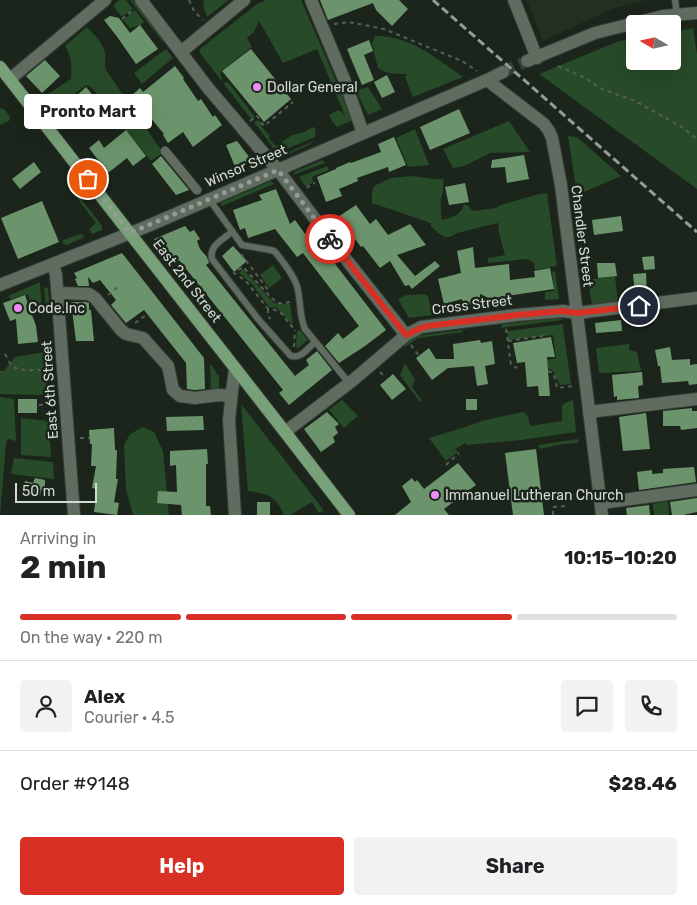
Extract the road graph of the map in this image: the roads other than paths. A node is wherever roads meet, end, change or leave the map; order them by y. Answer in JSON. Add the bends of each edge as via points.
{"nodes":[{"id":1,"x":105,"y":0,"type":"edge"},
{"id":2,"x":244,"y":0,"type":"edge"},
{"id":3,"x":311,"y":0,"type":"edge"},
{"id":4,"x":514,"y":0,"type":"edge"},
{"id":5,"x":674,"y":0,"type":"edge"},
{"id":6,"x":138,"y":4,"type":"edge"},
{"id":7,"x":687,"y":14,"type":"edge"},
{"id":8,"x":181,"y":52,"type":"junction"},
{"id":9,"x":0,"y":67,"type":"edge"},
{"id":10,"x":503,"y":72,"type":"tunnel mouth"},
{"id":11,"x":10,"y":79,"type":"junction"},
{"id":12,"x":487,"y":80,"type":"junction"},
{"id":13,"x":363,"y":133,"type":"junction"},
{"id":14,"x":165,"y":151,"type":"dead end"},
{"id":15,"x":278,"y":170,"type":"junction"},
{"id":16,"x":197,"y":190,"type":"dead end"},
{"id":17,"x":209,"y":199,"type":"junction"},
{"id":18,"x":232,"y":232,"type":"junction"},
{"id":19,"x":130,"y":233,"type":"junction"},
{"id":20,"x":53,"y":264,"type":"junction"},
{"id":21,"x":0,"y":285,"type":"edge"},
{"id":22,"x":58,"y":293,"type":"junction"},
{"id":23,"x":697,"y":298,"type":"edge"},
{"id":24,"x":577,"y":313,"type":"junction"},
{"id":25,"x":408,"y":340,"type":"junction"},
{"id":26,"x":315,"y":342,"type":"junction"},
{"id":27,"x":235,"y":369,"type":"junction"},
{"id":28,"x":349,"y":383,"type":"junction"},
{"id":29,"x":231,"y":396,"type":"junction"},
{"id":30,"x":697,"y":399,"type":"edge"},
{"id":31,"x":589,"y":412,"type":"junction"},
{"id":32,"x":286,"y":432,"type":"junction"},
{"id":33,"x":697,"y":490,"type":"edge"},
{"id":34,"x":601,"y":509,"type":"edge"},
{"id":35,"x":74,"y":515,"type":"edge"},
{"id":36,"x":235,"y":515,"type":"edge"},
{"id":37,"x":349,"y":515,"type":"edge"}],
"edges":[{"from":1,"to":11,"type":"street"},
{"from":2,"to":8,"type":"street"},
{"from":3,"to":13,"type":"street"},
{"from":4,"to":7,"type":"street","via":[[532,60],[595,33],[663,16]]},
{"from":5,"to":7,"type":"lane"},
{"from":6,"to":8,"type":"street"},
{"from":8,"to":15,"type":"street"},
{"from":9,"to":11,"type":"main road","name":"East 2nd Street"},
{"from":10,"to":12,"type":"street","name":"Winsor Street"},
{"from":11,"to":19,"type":"main road","name":"East 2nd Street"},
{"from":12,"to":13,"type":"street","name":"Winsor Street"},
{"from":12,"to":24,"type":"street","name":"Chandler Street","via":[[544,124],[552,138]]},
{"from":13,"to":15,"type":"street","name":"Winsor Street"},
{"from":14,"to":16,"type":"street"},
{"from":15,"to":17,"type":"street","name":"Winsor Street"},
{"from":15,"to":25,"type":"street"},
{"from":17,"to":18,"type":"lane"},
{"from":17,"to":19,"type":"street","name":"Winsor Street"},
{"from":18,"to":26,"type":"lane","via":[[242,246],[276,253],[296,282],[304,326]]},
{"from":18,"to":26,"type":"lane","via":[[214,246],[212,259],[258,319],[293,357],[299,356]]},
{"from":19,"to":20,"type":"street","name":"Winsor Street"},
{"from":19,"to":27,"type":"main road","name":"East 2nd Street"},
{"from":20,"to":21,"type":"street","name":"Winsor Street"},
{"from":20,"to":22,"type":"street","name":"East 6th Street"},
{"from":22,"to":29,"type":"street","via":[[89,294],[121,330],[143,338],[168,366],[173,390],[180,396]]},
{"from":22,"to":35,"type":"street","name":"East 6th Street"},
{"from":23,"to":24,"type":"street","name":"Cross Street"},
{"from":24,"to":25,"type":"street","name":"Cross Street","via":[[562,311],[428,326]]},
{"from":24,"to":31,"type":"street","name":"Chandler Street"},
{"from":25,"to":28,"type":"street","name":"Cross Street"},
{"from":26,"to":28,"type":"lane"},
{"from":27,"to":29,"type":"street"},
{"from":27,"to":32,"type":"main road","name":"East 2nd Street"},
{"from":28,"to":32,"type":"street","name":"Cross Street"},
{"from":29,"to":36,"type":"street","via":[[229,420]]},
{"from":30,"to":31,"type":"street"},
{"from":31,"to":34,"type":"street","name":"Chandler Street"},
{"from":32,"to":37,"type":"main road","name":"East 2nd Street"},
{"from":33,"to":34,"type":"street"}]}
